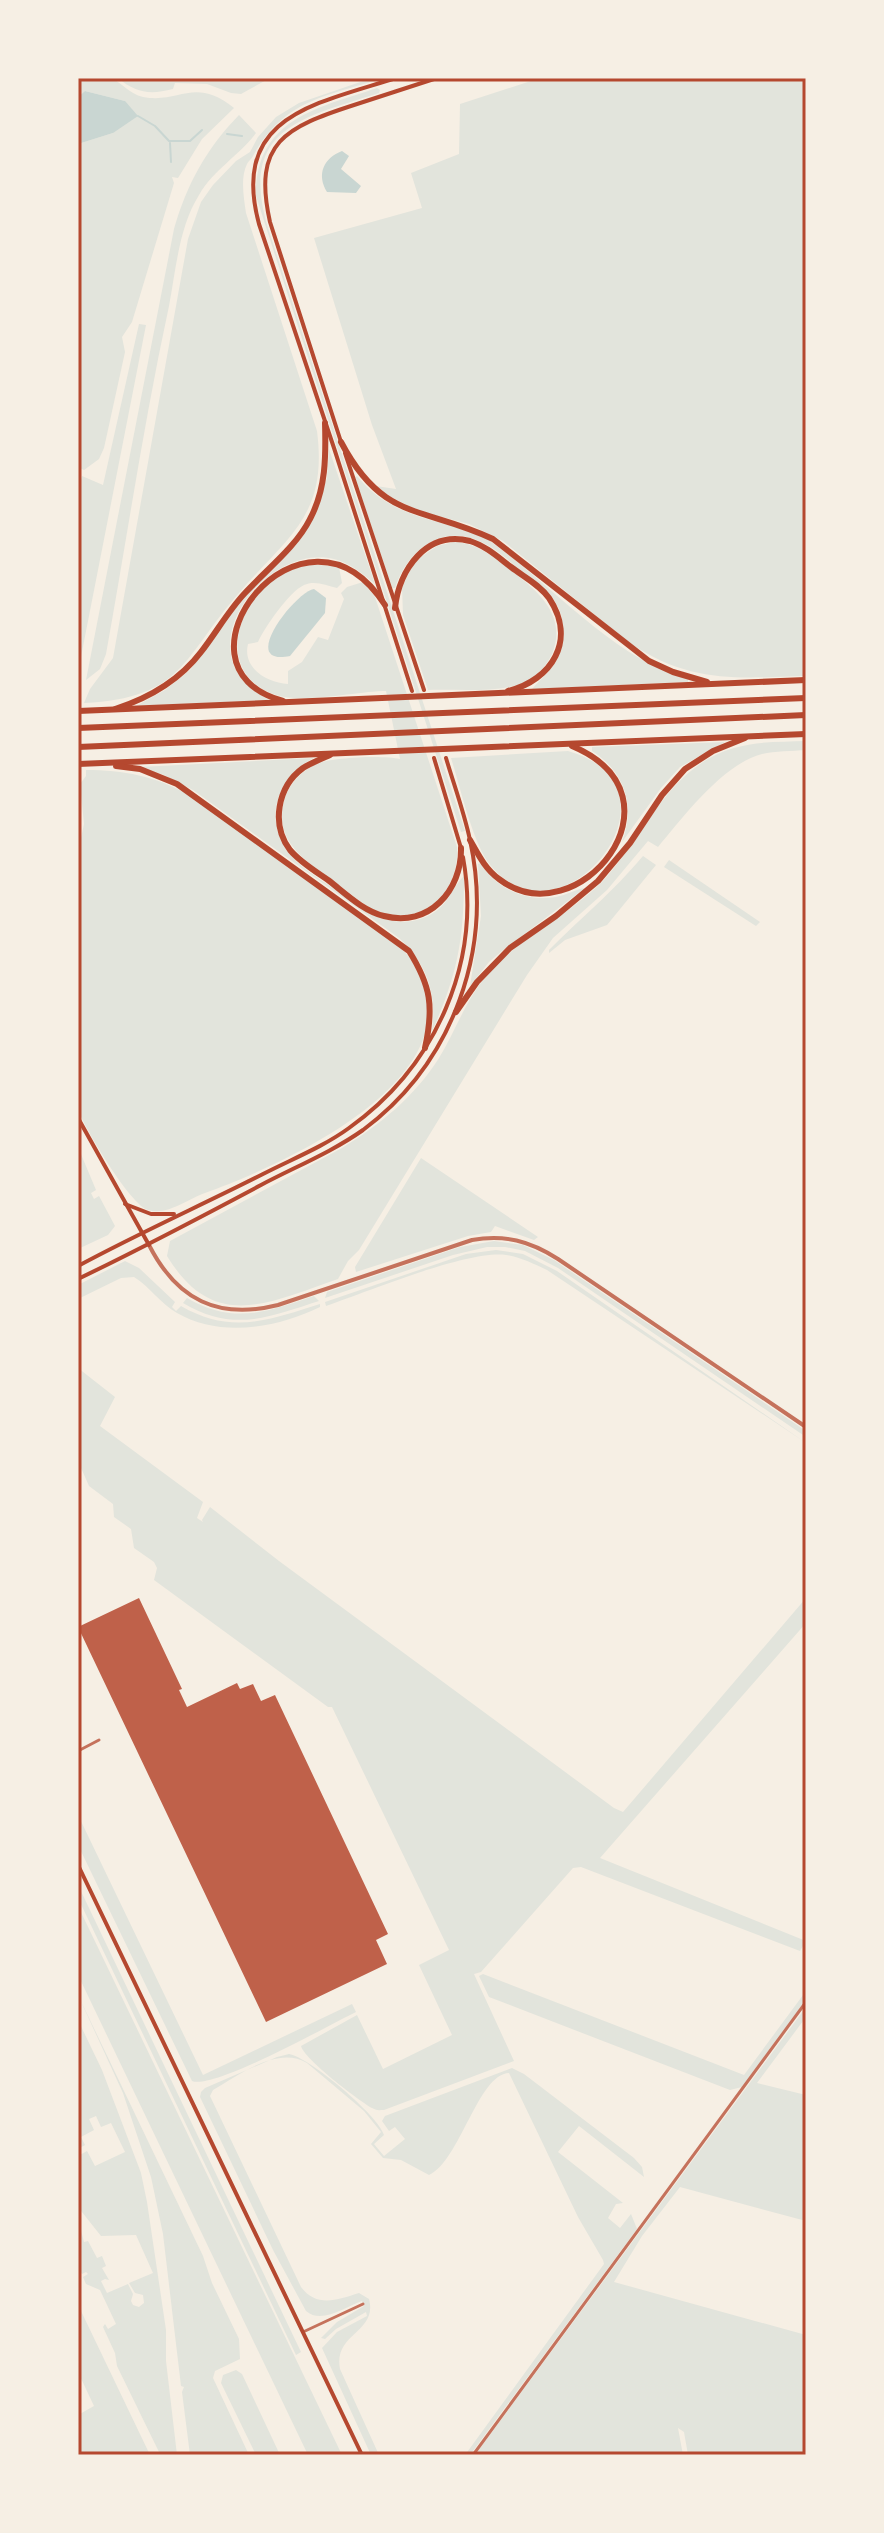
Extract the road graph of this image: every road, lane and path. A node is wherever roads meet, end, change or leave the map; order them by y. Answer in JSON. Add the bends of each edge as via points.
{"nodes":[{"id":1,"x":396,"y":78,"type":"edge"},
{"id":2,"x":437,"y":78,"type":"edge"},
{"id":3,"x":325,"y":423,"type":"junction"},
{"id":4,"x":341,"y":442,"type":"junction"},
{"id":5,"x":385,"y":605,"type":"junction"},
{"id":6,"x":395,"y":608,"type":"junction"},
{"id":7,"x":806,"y":680,"type":"edge"},
{"id":8,"x":715,"y":684,"type":"junction"},
{"id":9,"x":424,"y":690,"type":"dead end"},
{"id":10,"x":412,"y":691,"type":"dead end"},
{"id":11,"x":493,"y":695,"type":"junction"},
{"id":12,"x":806,"y":698,"type":"edge"},
{"id":13,"x":295,"y":703,"type":"junction"},
{"id":14,"x":81,"y":711,"type":"edge"},
{"id":15,"x":107,"y":711,"type":"junction"},
{"id":16,"x":806,"y":715,"type":"edge"},
{"id":17,"x":79,"y":728,"type":"edge"},
{"id":18,"x":806,"y":734,"type":"edge"},
{"id":19,"x":751,"y":736,"type":"junction"},
{"id":20,"x":565,"y":744,"type":"junction"},
{"id":21,"x":78,"y":747,"type":"edge"},
{"id":22,"x":333,"y":753,"type":"junction"},
{"id":23,"x":434,"y":758,"type":"dead end"},
{"id":24,"x":446,"y":758,"type":"dead end"},
{"id":25,"x":78,"y":764,"type":"edge"},
{"id":26,"x":96,"y":764,"type":"junction"},
{"id":27,"x":470,"y":840,"type":"junction"},
{"id":28,"x":461,"y":848,"type":"junction"},
{"id":29,"x":456,"y":1012,"type":"junction"},
{"id":30,"x":425,"y":1048,"type":"junction"},
{"id":31,"x":78,"y":1118,"type":"edge"},
{"id":32,"x":125,"y":1203,"type":"junction"},
{"id":33,"x":180,"y":1213,"type":"junction"},
{"id":34,"x":141,"y":1232,"type":"junction"},
{"id":35,"x":149,"y":1245,"type":"junction"},
{"id":36,"x":78,"y":1266,"type":"edge"},
{"id":37,"x":78,"y":1279,"type":"edge"},
{"id":38,"x":806,"y":1427,"type":"edge"},
{"id":39,"x":99,"y":1740,"type":"dead end"},
{"id":40,"x":78,"y":1751,"type":"edge"},
{"id":41,"x":78,"y":1865,"type":"edge"},
{"id":42,"x":806,"y":2002,"type":"edge"},
{"id":43,"x":363,"y":2304,"type":"dead end"},
{"id":44,"x":303,"y":2332,"type":"junction"},
{"id":45,"x":362,"y":2455,"type":"edge"},
{"id":46,"x":473,"y":2455,"type":"edge"}],
"edges":[{"from":1,"to":3,"type":"main road","via":[[289,118],[260,149],[254,168],[251,188],[259,224]]},
{"from":2,"to":4,"type":"main road","via":[[305,122],[281,140],[266,169],[270,222]]},
{"from":3,"to":5,"type":"main road"},
{"from":3,"to":15,"type":"highway","via":[[321,492],[303,531],[241,597],[181,676],[143,699]]},
{"from":4,"to":6,"type":"main road"},
{"from":4,"to":8,"type":"highway","via":[[355,468],[381,496],[493,539],[649,661]]},
{"from":5,"to":10,"type":"main road"},
{"from":5,"to":13,"type":"highway","via":[[354,571],[311,561],[272,578],[241,611],[233,633],[234,658],[245,678],[268,696]]},
{"from":6,"to":9,"type":"main road"},
{"from":6,"to":11,"type":"highway","via":[[401,578],[412,559],[430,546],[454,540],[482,546],[542,590],[558,617],[555,658],[537,680]]},
{"from":7,"to":8,"type":"highway"},
{"from":8,"to":11,"type":"highway"},
{"from":11,"to":13,"type":"highway"},
{"from":12,"to":17,"type":"highway"},
{"from":13,"to":15,"type":"highway"},
{"from":14,"to":15,"type":"highway"},
{"from":16,"to":21,"type":"highway"},
{"from":18,"to":19,"type":"highway"},
{"from":19,"to":20,"type":"highway"},
{"from":19,"to":29,"type":"highway","via":[[685,769],[598,881],[510,948]]},
{"from":20,"to":22,"type":"highway"},
{"from":20,"to":27,"type":"highway","via":[[604,764],[625,804],[616,845],[601,864],[572,887],[534,894],[498,878]]},
{"from":22,"to":26,"type":"highway"},
{"from":22,"to":28,"type":"highway","via":[[302,769],[281,799],[281,832],[299,859],[369,910],[399,919],[437,907],[454,887]]},
{"from":23,"to":28,"type":"main road"},
{"from":24,"to":27,"type":"main road"},
{"from":25,"to":26,"type":"highway"},
{"from":26,"to":30,"type":"highway","via":[[140,769],[177,784],[409,951],[430,996]]},
{"from":27,"to":29,"type":"main road","via":[[477,909],[474,948]]},
{"from":28,"to":30,"type":"main road","via":[[467,877],[460,975],[443,1020]]},
{"from":29,"to":35,"type":"main road","via":[[426,1067],[369,1125]]},
{"from":30,"to":33,"type":"main road","via":[[403,1078],[350,1127]]},
{"from":31,"to":32,"type":"main road"},
{"from":32,"to":33,"type":"main road","via":[[151,1214]]},
{"from":32,"to":34,"type":"main road"},
{"from":33,"to":34,"type":"main road"},
{"from":34,"to":35,"type":"main road"},
{"from":34,"to":36,"type":"main road"},
{"from":35,"to":37,"type":"main road"},
{"from":35,"to":38,"type":"street","via":[[168,1275],[196,1299],[245,1311],[278,1305],[472,1240],[525,1242]]},
{"from":39,"to":40,"type":"street"},
{"from":41,"to":44,"type":"main road"},
{"from":42,"to":46,"type":"street"},
{"from":43,"to":44,"type":"street"},
{"from":44,"to":45,"type":"main road"}]}
